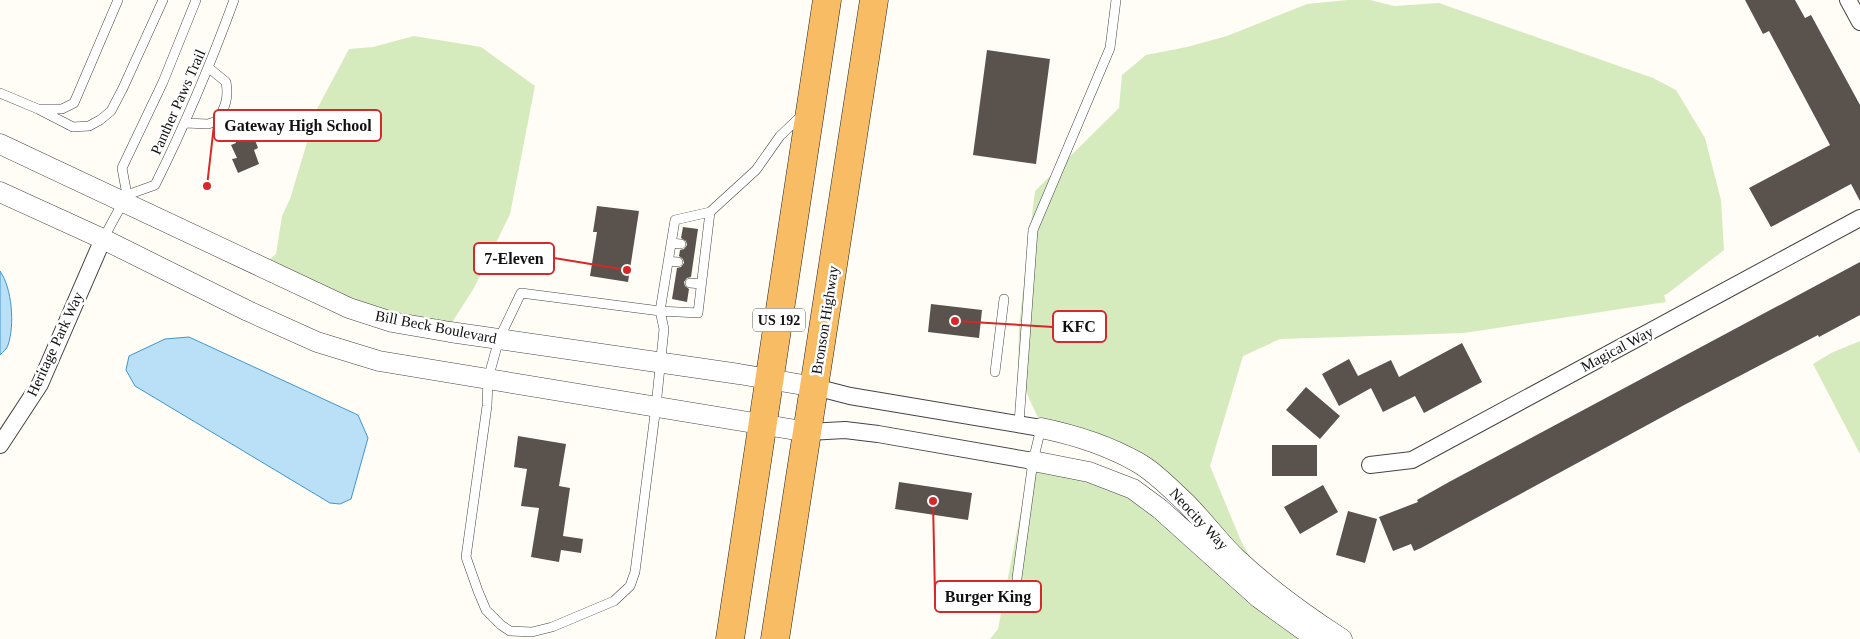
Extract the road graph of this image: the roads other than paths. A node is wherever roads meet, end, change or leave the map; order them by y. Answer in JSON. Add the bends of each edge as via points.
{"nodes":[{"id":1,"x":118,"y":0,"type":"edge"},
{"id":2,"x":163,"y":0,"type":"edge"},
{"id":3,"x":196,"y":0,"type":"edge"},
{"id":4,"x":234,"y":0,"type":"edge"},
{"id":5,"x":827,"y":0,"type":"edge"},
{"id":6,"x":874,"y":0,"type":"edge"},
{"id":7,"x":1116,"y":0,"type":"edge"},
{"id":8,"x":1848,"y":0,"type":"edge"},
{"id":9,"x":1860,"y":22,"type":"edge"},
{"id":10,"x":209,"y":68,"type":"junction"},
{"id":11,"x":0,"y":93,"type":"edge"},
{"id":12,"x":811,"y":106,"type":"junction"},
{"id":13,"x":38,"y":109,"type":"junction"},
{"id":14,"x":185,"y":123,"type":"junction"},
{"id":15,"x":0,"y":144,"type":"edge"},
{"id":16,"x":0,"y":192,"type":"edge"},
{"id":17,"x":125,"y":198,"type":"junction"},
{"id":18,"x":710,"y":212,"type":"junction"},
{"id":19,"x":1860,"y":218,"type":"edge"},
{"id":20,"x":103,"y":239,"type":"junction"},
{"id":21,"x":671,"y":243,"type":"junction"},
{"id":22,"x":681,"y":244,"type":"dead end"},
{"id":23,"x":696,"y":246,"type":"dead end"},
{"id":24,"x":706,"y":247,"type":"junction"},
{"id":25,"x":668,"y":261,"type":"junction"},
{"id":26,"x":678,"y":262,"type":"dead end"},
{"id":27,"x":693,"y":264,"type":"dead end"},
{"id":28,"x":704,"y":266,"type":"junction"},
{"id":29,"x":666,"y":279,"type":"junction"},
{"id":30,"x":675,"y":280,"type":"dead end"},
{"id":31,"x":690,"y":282,"type":"dead end"},
{"id":32,"x":701,"y":284,"type":"junction"},
{"id":33,"x":1004,"y":299,"type":"dead end"},
{"id":34,"x":660,"y":311,"type":"junction"},
{"id":35,"x":498,"y":339,"type":"junction"},
{"id":36,"x":660,"y":362,"type":"junction"},
{"id":37,"x":995,"y":372,"type":"dead end"},
{"id":38,"x":770,"y":378,"type":"junction"},
{"id":39,"x":488,"y":379,"type":"junction"},
{"id":40,"x":815,"y":386,"type":"junction"},
{"id":41,"x":656,"y":406,"type":"junction"},
{"id":42,"x":1019,"y":423,"type":"junction"},
{"id":43,"x":763,"y":424,"type":"junction"},
{"id":44,"x":1041,"y":428,"type":"junction"},
{"id":45,"x":808,"y":432,"type":"junction"},
{"id":46,"x":0,"y":445,"type":"edge"},
{"id":47,"x":1033,"y":461,"type":"junction"},
{"id":48,"x":1370,"y":465,"type":"dead end"},
{"id":49,"x":1016,"y":578,"type":"dead end"},
{"id":50,"x":730,"y":639,"type":"edge"},
{"id":51,"x":775,"y":639,"type":"edge"},
{"id":52,"x":1316,"y":639,"type":"edge"},
{"id":53,"x":1342,"y":639,"type":"edge"}],
"edges":[{"from":1,"to":13,"type":"lane","via":[[74,103],[62,109]]},
{"from":2,"to":13,"type":"lane","via":[[111,111],[89,126],[74,127]]},
{"from":3,"to":17,"type":"lane","name":"Panther Paws Trail","via":[[163,82],[122,168]]},
{"from":4,"to":10,"type":"lane","name":"Panther Paws Trail"},
{"from":5,"to":12,"type":"highway","number":"US 192"},
{"from":6,"to":40,"type":"highway","name":"Bronson Highway","number":"US 192"},
{"from":7,"to":42,"type":"lane","via":[[1110,48],[1033,230]]},
{"from":8,"to":9,"type":"street"},
{"from":10,"to":14,"type":"lane","name":"Panther Paws Trail"},
{"from":10,"to":14,"type":"lane","via":[[226,82],[226,106],[217,121]]},
{"from":11,"to":13,"type":"lane"},
{"from":12,"to":18,"type":"lane","via":[[780,136],[756,170]]},
{"from":12,"to":38,"type":"highway","number":"US 192"},
{"from":14,"to":17,"type":"lane","name":"Panther Paws Trail","via":[[155,186]]},
{"from":15,"to":17,"type":"street","name":"Bill Beck Boulevard"},
{"from":16,"to":20,"type":"street"},
{"from":17,"to":20,"type":"lane"},
{"from":17,"to":35,"type":"street","name":"Bill Beck Boulevard","via":[[349,308],[392,322]]},
{"from":18,"to":21,"type":"lane","via":[[675,220]]},
{"from":18,"to":24,"type":"lane"},
{"from":19,"to":48,"type":"street","name":"Magical Way","via":[[1412,460]]},
{"from":20,"to":39,"type":"street","via":[[317,342],[379,361]]},
{"from":20,"to":46,"type":"street","name":"Heritage Park Way","via":[[40,384]]},
{"from":21,"to":22,"type":"lane"},
{"from":21,"to":25,"type":"lane"},
{"from":23,"to":24,"type":"lane"},
{"from":24,"to":28,"type":"lane"},
{"from":25,"to":26,"type":"lane"},
{"from":25,"to":29,"type":"lane"},
{"from":27,"to":28,"type":"lane"},
{"from":28,"to":32,"type":"lane"},
{"from":29,"to":30,"type":"lane"},
{"from":29,"to":34,"type":"lane"},
{"from":31,"to":32,"type":"lane"},
{"from":32,"to":34,"type":"lane","via":[[698,314]]},
{"from":33,"to":37,"type":"lane"},
{"from":34,"to":35,"type":"lane","via":[[521,293]]},
{"from":34,"to":36,"type":"lane","via":[[664,329]]},
{"from":35,"to":36,"type":"street","name":"Bill Beck Boulevard"},
{"from":35,"to":39,"type":"lane"},
{"from":36,"to":38,"type":"street","name":"Bill Beck Boulevard"},
{"from":36,"to":41,"type":"lane"},
{"from":38,"to":40,"type":"street","name":"Bill Beck Boulevard"},
{"from":38,"to":43,"type":"highway","number":"US 192"},
{"from":39,"to":41,"type":"street"},
{"from":39,"to":41,"type":"lane","via":[[466,556],[486,610],[510,631],[532,632],[552,627],[614,601],[630,586],[635,572]]},
{"from":40,"to":42,"type":"street","via":[[850,396]]},
{"from":40,"to":45,"type":"highway","name":"Bronson Highway","number":"US 192"},
{"from":41,"to":43,"type":"street"},
{"from":42,"to":44,"type":"street"},
{"from":43,"to":45,"type":"street"},
{"from":43,"to":50,"type":"highway","number":"US 192"},
{"from":44,"to":47,"type":"lane"},
{"from":44,"to":53,"type":"street","name":"Neocity Way","via":[[1084,438],[1138,462],[1188,504],[1208,529],[1266,585]]},
{"from":45,"to":47,"type":"street","via":[[844,430],[870,433]]},
{"from":45,"to":51,"type":"highway","name":"Bronson Highway","number":"US 192"},
{"from":47,"to":49,"type":"lane"},
{"from":47,"to":52,"type":"street","name":"Neocity Way","via":[[1089,472],[1133,489],[1160,509],[1259,598]]}]}
